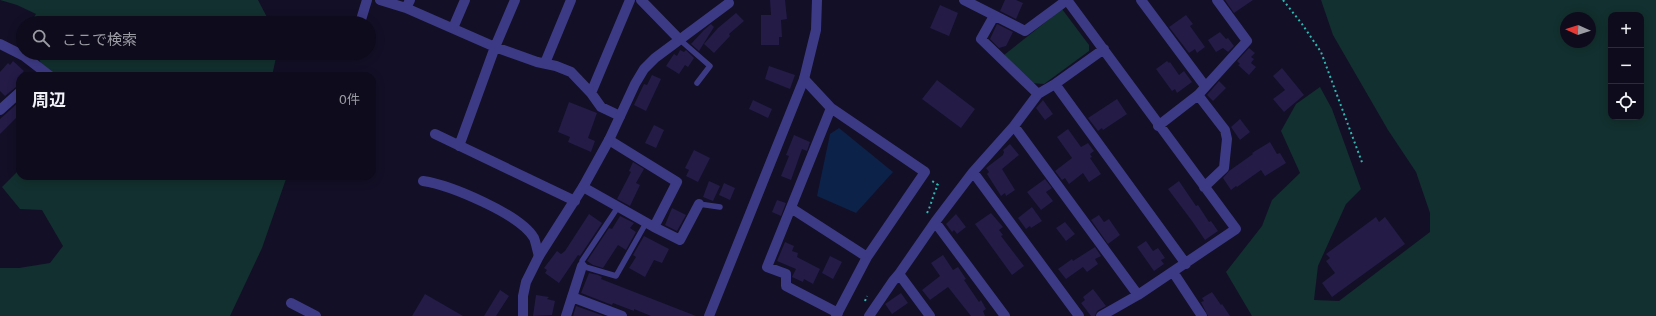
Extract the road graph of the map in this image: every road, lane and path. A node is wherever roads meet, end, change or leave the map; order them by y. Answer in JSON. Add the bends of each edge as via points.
{"nodes":[{"id":1,"x":366,"y":0,"type":"edge"},
{"id":2,"x":380,"y":0,"type":"edge"},
{"id":3,"x":465,"y":0,"type":"edge"},
{"id":4,"x":515,"y":0,"type":"edge"},
{"id":5,"x":571,"y":0,"type":"edge"},
{"id":6,"x":630,"y":0,"type":"edge"},
{"id":7,"x":641,"y":0,"type":"edge"},
{"id":8,"x":817,"y":0,"type":"edge"},
{"id":9,"x":964,"y":0,"type":"edge"},
{"id":10,"x":1067,"y":0,"type":"edge"},
{"id":11,"x":1140,"y":0,"type":"edge"},
{"id":12,"x":1217,"y":0,"type":"edge"},
{"id":13,"x":1282,"y":0,"type":"edge"},
{"id":14,"x":731,"y":1,"type":"edge"},
{"id":15,"x":408,"y":4,"type":"edge"},
{"id":16,"x":362,"y":16,"type":"edge"},
{"id":17,"x":994,"y":16,"type":"junction"},
{"id":18,"x":453,"y":28,"type":"junction"},
{"id":19,"x":679,"y":39,"type":"junction"},
{"id":20,"x":0,"y":44,"type":"edge"},
{"id":21,"x":495,"y":47,"type":"junction"},
{"id":22,"x":1104,"y":49,"type":"junction"},
{"id":23,"x":16,"y":52,"type":"edge"},
{"id":24,"x":30,"y":60,"type":"edge"},
{"id":25,"x":545,"y":64,"type":"junction"},
{"id":26,"x":38,"y":66,"type":"junction"},
{"id":27,"x":36,"y":72,"type":"edge"},
{"id":28,"x":45,"y":72,"type":"edge"},
{"id":29,"x":804,"y":79,"type":"junction"},
{"id":30,"x":697,"y":83,"type":"dead end"},
{"id":31,"x":1055,"y":84,"type":"junction"},
{"id":32,"x":1205,"y":86,"type":"junction"},
{"id":33,"x":591,"y":93,"type":"junction"},
{"id":34,"x":1038,"y":94,"type":"junction"},
{"id":35,"x":1198,"y":95,"type":"junction"},
{"id":36,"x":16,"y":96,"type":"edge"},
{"id":37,"x":831,"y":108,"type":"junction"},
{"id":38,"x":0,"y":110,"type":"edge"},
{"id":39,"x":620,"y":116,"type":"junction"},
{"id":40,"x":1014,"y":126,"type":"junction"},
{"id":41,"x":1158,"y":126,"type":"junction"},
{"id":42,"x":435,"y":134,"type":"dead end"},
{"id":43,"x":609,"y":140,"type":"junction"},
{"id":44,"x":459,"y":146,"type":"junction"},
{"id":45,"x":1363,"y":165,"type":"dead end"},
{"id":46,"x":973,"y":172,"type":"junction"},
{"id":47,"x":923,"y":175,"type":"junction"},
{"id":48,"x":423,"y":181,"type":"dead end"},
{"id":49,"x":583,"y":186,"type":"junction"},
{"id":50,"x":1204,"y":187,"type":"junction"},
{"id":51,"x":575,"y":201,"type":"junction"},
{"id":52,"x":932,"y":203,"type":"dead end"},
{"id":53,"x":700,"y":204,"type":"joint"},
{"id":54,"x":618,"y":207,"type":"junction"},
{"id":55,"x":720,"y":207,"type":"dead end"},
{"id":56,"x":791,"y":208,"type":"junction"},
{"id":57,"x":935,"y":222,"type":"junction"},
{"id":58,"x":650,"y":225,"type":"junction"},
{"id":59,"x":539,"y":256,"type":"junction"},
{"id":60,"x":867,"y":257,"type":"junction"},
{"id":61,"x":1186,"y":264,"type":"junction"},
{"id":62,"x":582,"y":266,"type":"junction"},
{"id":63,"x":1173,"y":272,"type":"junction"},
{"id":64,"x":899,"y":274,"type":"junction"},
{"id":65,"x":1138,"y":295,"type":"junction"},
{"id":66,"x":572,"y":297,"type":"junction"},
{"id":67,"x":291,"y":303,"type":"dead end"},
{"id":68,"x":837,"y":314,"type":"edge"},
{"id":69,"x":316,"y":316,"type":"edge"},
{"id":70,"x":523,"y":316,"type":"edge"},
{"id":71,"x":566,"y":316,"type":"edge"},
{"id":72,"x":622,"y":316,"type":"edge"},
{"id":73,"x":709,"y":316,"type":"edge"},
{"id":74,"x":868,"y":316,"type":"edge"},
{"id":75,"x":930,"y":316,"type":"edge"},
{"id":76,"x":1005,"y":316,"type":"edge"},
{"id":77,"x":1080,"y":316,"type":"edge"},
{"id":78,"x":1100,"y":316,"type":"edge"},
{"id":79,"x":1202,"y":316,"type":"edge"}],
"edges":[{"from":1,"to":16,"type":"street"},
{"from":2,"to":15,"type":"street"},
{"from":3,"to":18,"type":"street"},
{"from":4,"to":21,"type":"street"},
{"from":5,"to":25,"type":"street"},
{"from":6,"to":33,"type":"street"},
{"from":7,"to":19,"type":"street"},
{"from":8,"to":29,"type":"street","via":[[816,30]]},
{"from":9,"to":17,"type":"street"},
{"from":10,"to":17,"type":"street","via":[[1025,31]]},
{"from":10,"to":22,"type":"street"},
{"from":11,"to":32,"type":"street"},
{"from":12,"to":32,"type":"street","via":[[1247,40]]},
{"from":13,"to":45,"type":"path","via":[[1321,52]]},
{"from":14,"to":19,"type":"street"},
{"from":15,"to":18,"type":"street"},
{"from":17,"to":34,"type":"street","via":[[981,39]]},
{"from":18,"to":21,"type":"street"},
{"from":19,"to":30,"type":"lane","via":[[710,66]]},
{"from":19,"to":39,"type":"street","via":[[644,69]]},
{"from":20,"to":23,"type":"street"},
{"from":21,"to":25,"type":"street"},
{"from":21,"to":44,"type":"street"},
{"from":22,"to":31,"type":"street"},
{"from":22,"to":41,"type":"street"},
{"from":24,"to":26,"type":"street"},
{"from":25,"to":33,"type":"street","via":[[571,72]]},
{"from":26,"to":27,"type":"street"},
{"from":26,"to":28,"type":"street"},
{"from":29,"to":37,"type":"street"},
{"from":29,"to":73,"type":"street"},
{"from":31,"to":34,"type":"street"},
{"from":31,"to":61,"type":"street"},
{"from":32,"to":35,"type":"street"},
{"from":33,"to":39,"type":"street","via":[[601,107]]},
{"from":34,"to":40,"type":"street"},
{"from":35,"to":41,"type":"street"},
{"from":35,"to":50,"type":"street","via":[[1225,130],[1227,140],[1224,168]]},
{"from":36,"to":38,"type":"street"},
{"from":37,"to":47,"type":"street","via":[[925,172]]},
{"from":37,"to":56,"type":"street"},
{"from":39,"to":43,"type":"street"},
{"from":40,"to":46,"type":"street"},
{"from":40,"to":65,"type":"street"},
{"from":41,"to":50,"type":"street"},
{"from":42,"to":44,"type":"street"},
{"from":43,"to":49,"type":"street"},
{"from":43,"to":58,"type":"street","via":[[677,182]]},
{"from":44,"to":51,"type":"street"},
{"from":46,"to":57,"type":"street"},
{"from":46,"to":77,"type":"street"},
{"from":47,"to":52,"type":"path","via":[[938,185]]},
{"from":47,"to":60,"type":"street"},
{"from":48,"to":59,"type":"street","via":[[460,191],[522,225],[534,238]]},
{"from":49,"to":51,"type":"street"},
{"from":49,"to":54,"type":"street"},
{"from":50,"to":61,"type":"street","via":[[1236,229]]},
{"from":51,"to":59,"type":"street"},
{"from":53,"to":55,"type":"lane"},
{"from":53,"to":58,"type":"street","via":[[680,240]]},
{"from":54,"to":58,"type":"street"},
{"from":54,"to":62,"type":"lane","via":[[582,261]]},
{"from":56,"to":60,"type":"street"},
{"from":56,"to":68,"type":"street","via":[[767,267],[786,274],[786,286]]},
{"from":57,"to":64,"type":"street"},
{"from":57,"to":76,"type":"street"},
{"from":58,"to":62,"type":"lane","via":[[616,276]]},
{"from":59,"to":70,"type":"street","via":[[526,282]]},
{"from":60,"to":68,"type":"street"},
{"from":61,"to":63,"type":"street"},
{"from":62,"to":66,"type":"street"},
{"from":63,"to":65,"type":"street"},
{"from":63,"to":79,"type":"street"},
{"from":64,"to":74,"type":"street"},
{"from":64,"to":75,"type":"street"},
{"from":65,"to":78,"type":"street"},
{"from":66,"to":71,"type":"street"},
{"from":66,"to":72,"type":"street"},
{"from":67,"to":69,"type":"street"}]}
